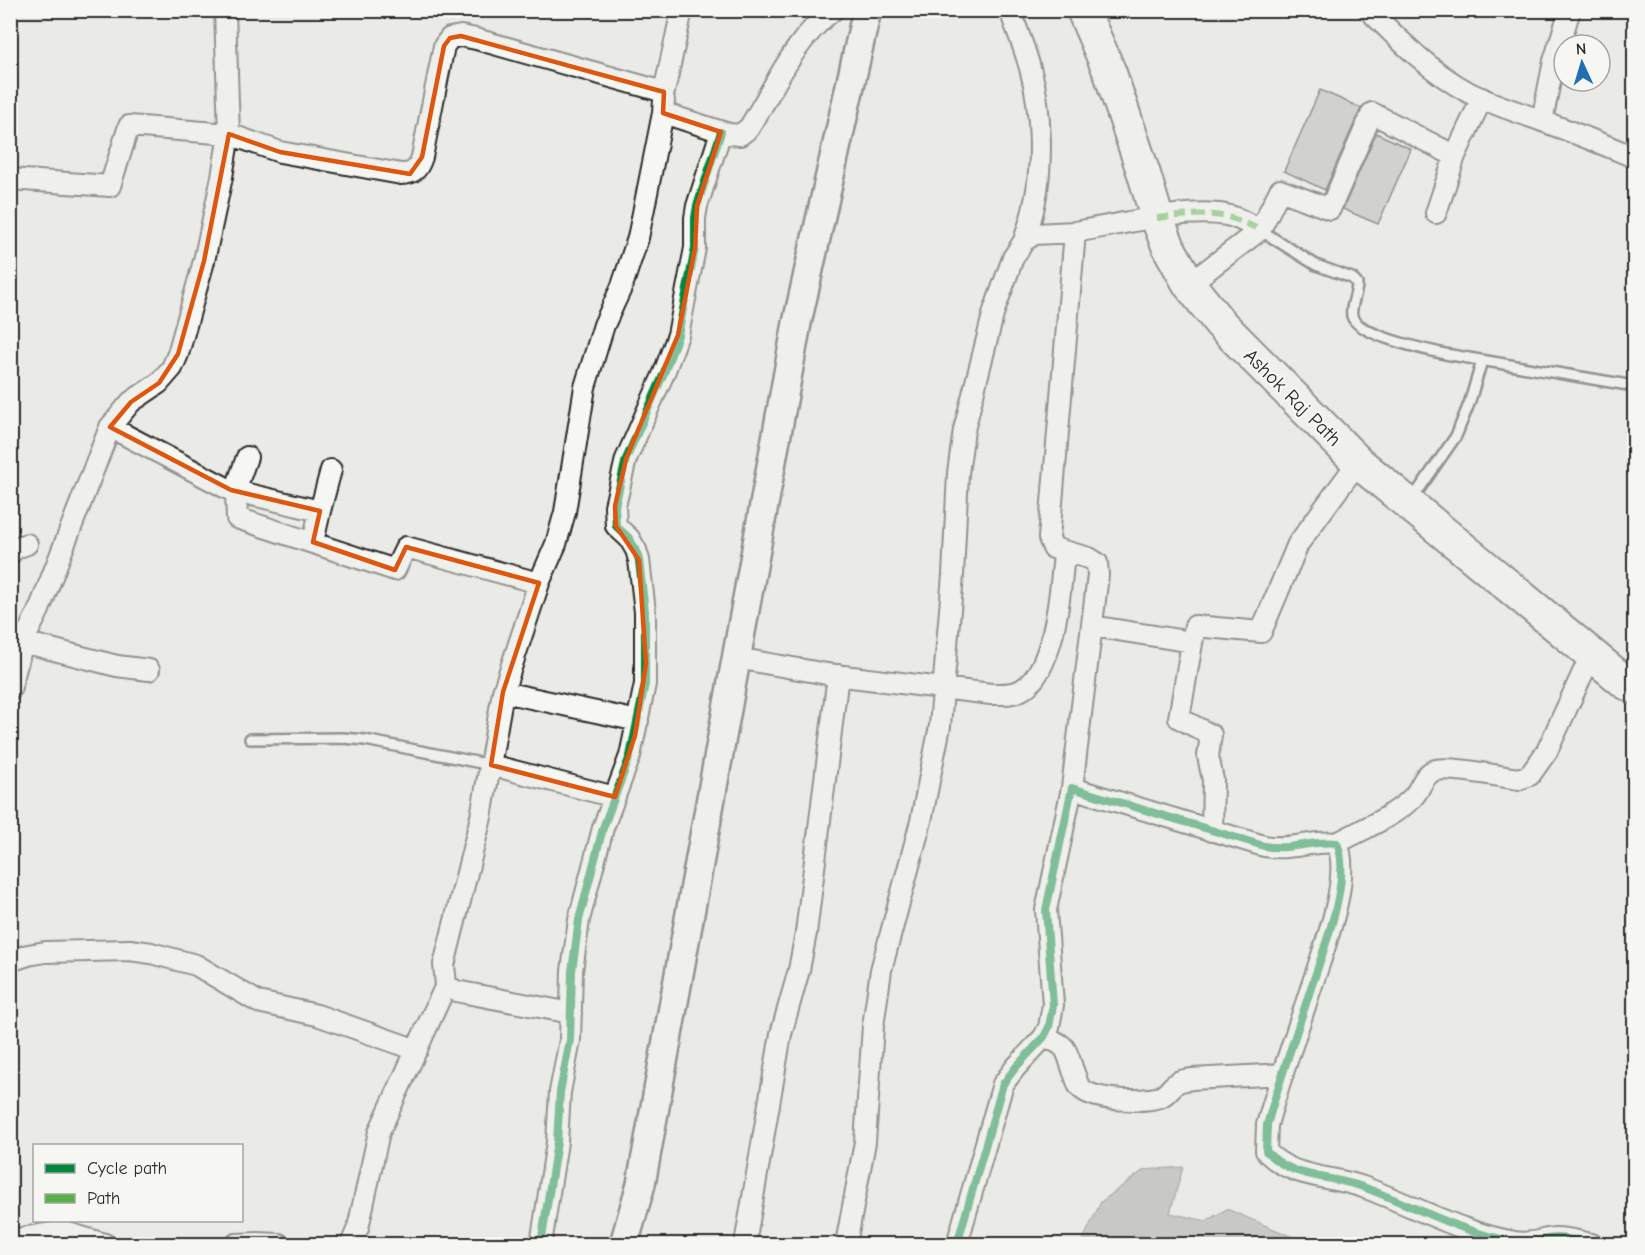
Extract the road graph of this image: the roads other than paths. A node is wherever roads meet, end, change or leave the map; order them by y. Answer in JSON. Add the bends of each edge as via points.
{"nodes":[{"id":1,"x":225,"y":10,"type":"edge"},
{"id":2,"x":682,"y":10,"type":"edge"},
{"id":3,"x":833,"y":10,"type":"edge"},
{"id":4,"x":867,"y":10,"type":"edge"},
{"id":5,"x":1010,"y":10,"type":"edge"},
{"id":6,"x":1083,"y":10,"type":"edge"},
{"id":7,"x":1369,"y":10,"type":"edge"},
{"id":8,"x":1570,"y":10,"type":"edge"},
{"id":9,"x":664,"y":92,"type":"junction"},
{"id":10,"x":1482,"y":98,"type":"junction"},
{"id":11,"x":663,"y":113,"type":"junction"},
{"id":12,"x":1542,"y":120,"type":"junction"},
{"id":13,"x":721,"y":132,"type":"junction"},
{"id":14,"x":229,"y":134,"type":"junction"},
{"id":15,"x":1455,"y":156,"type":"junction"},
{"id":16,"x":1635,"y":157,"type":"edge"},
{"id":17,"x":10,"y":179,"type":"edge"},
{"id":18,"x":1436,"y":213,"type":"dead end"},
{"id":19,"x":1157,"y":219,"type":"junction"},
{"id":20,"x":1260,"y":230,"type":"junction"},
{"id":21,"x":1075,"y":232,"type":"junction"},
{"id":22,"x":1024,"y":241,"type":"junction"},
{"id":23,"x":1189,"y":284,"type":"junction"},
{"id":24,"x":1482,"y":360,"type":"junction"},
{"id":25,"x":1635,"y":386,"type":"edge"},
{"id":26,"x":110,"y":427,"type":"junction"},
{"id":27,"x":247,"y":457,"type":"dead end"},
{"id":28,"x":1358,"y":462,"type":"junction"},
{"id":29,"x":331,"y":470,"type":"dead end"},
{"id":30,"x":233,"y":491,"type":"junction"},
{"id":31,"x":1410,"y":503,"type":"junction"},
{"id":32,"x":320,"y":511,"type":"junction"},
{"id":33,"x":313,"y":542,"type":"junction"},
{"id":34,"x":1064,"y":553,"type":"junction"},
{"id":35,"x":539,"y":583,"type":"junction"},
{"id":36,"x":1092,"y":626,"type":"junction"},
{"id":37,"x":17,"y":641,"type":"edge"},
{"id":38,"x":1192,"y":642,"type":"junction"},
{"id":39,"x":1592,"y":653,"type":"junction"},
{"id":40,"x":736,"y":658,"type":"junction"},
{"id":41,"x":149,"y":670,"type":"dead end"},
{"id":42,"x":838,"y":675,"type":"junction"},
{"id":43,"x":1635,"y":687,"type":"edge"},
{"id":44,"x":942,"y":688,"type":"junction"},
{"id":45,"x":10,"y":690,"type":"edge"},
{"id":46,"x":503,"y":692,"type":"junction"},
{"id":47,"x":638,"y":721,"type":"junction"},
{"id":48,"x":249,"y":739,"type":"dead end"},
{"id":49,"x":490,"y":765,"type":"junction"},
{"id":50,"x":1072,"y":788,"type":"junction"},
{"id":51,"x":615,"y":797,"type":"junction"},
{"id":52,"x":1212,"y":831,"type":"junction"},
{"id":53,"x":1337,"y":843,"type":"junction"},
{"id":54,"x":10,"y":961,"type":"edge"},
{"id":55,"x":446,"y":985,"type":"junction"},
{"id":56,"x":571,"y":1013,"type":"junction"},
{"id":57,"x":1044,"y":1037,"type":"junction"},
{"id":58,"x":417,"y":1050,"type":"junction"},
{"id":59,"x":1283,"y":1074,"type":"junction"},
{"id":60,"x":10,"y":1240,"type":"edge"},
{"id":61,"x":1556,"y":1241,"type":"edge"},
{"id":62,"x":1591,"y":1244,"type":"edge"},
{"id":63,"x":105,"y":1245,"type":"edge"},
{"id":64,"x":236,"y":1245,"type":"edge"},
{"id":65,"x":279,"y":1245,"type":"edge"},
{"id":66,"x":351,"y":1245,"type":"edge"},
{"id":67,"x":541,"y":1245,"type":"edge"},
{"id":68,"x":624,"y":1245,"type":"edge"},
{"id":69,"x":745,"y":1245,"type":"edge"},
{"id":70,"x":846,"y":1245,"type":"edge"},
{"id":71,"x":957,"y":1245,"type":"edge"}],
"edges":[{"from":1,"to":14,"type":"street"},
{"from":2,"to":9,"type":"street"},
{"from":3,"to":13,"type":"street","via":[[796,48],[749,128],[740,135]]},
{"from":4,"to":40,"type":"main road","via":[[797,322]]},
{"from":5,"to":22,"type":"street","via":[[1031,72],[1038,131],[1038,183]]},
{"from":6,"to":19,"type":"main road","name":"Ashok Raj Path","via":[[1110,73]]},
{"from":7,"to":10,"type":"street","via":[[1433,68]]},
{"from":8,"to":12,"type":"street"},
{"from":9,"to":11,"type":"street"},
{"from":9,"to":14,"type":"street","via":[[460,36],[450,38],[444,46],[422,157],[410,174],[280,152]]},
{"from":10,"to":12,"type":"street"},
{"from":10,"to":15,"type":"street"},
{"from":11,"to":13,"type":"street"},
{"from":11,"to":35,"type":"street","via":[[639,238],[604,325],[585,387],[565,512]]},
{"from":12,"to":16,"type":"street"},
{"from":13,"to":47,"type":"street","via":[[697,206],[695,248],[678,335],[626,459],[615,506],[616,526],[636,550],[643,592],[646,664]]},
{"from":14,"to":17,"type":"street","via":[[129,126],[110,186]]},
{"from":14,"to":26,"type":"street","via":[[204,261],[178,354],[159,383],[131,402]]},
{"from":15,"to":18,"type":"street"},
{"from":15,"to":20,"type":"street","via":[[1372,113],[1330,209],[1280,190]]},
{"from":19,"to":20,"type":"street","via":[[1227,216]]},
{"from":19,"to":21,"type":"street"},
{"from":19,"to":23,"type":"main road","name":"Ashok Raj Path"},
{"from":20,"to":23,"type":"street"},
{"from":20,"to":24,"type":"lane","via":[[1316,265],[1352,278],[1357,284],[1352,318],[1359,325],[1419,348]]},
{"from":21,"to":22,"type":"street","via":[[1034,234]]},
{"from":21,"to":34,"type":"street","via":[[1049,538],[1053,549]]},
{"from":22,"to":44,"type":"street","via":[[1013,258],[994,311],[964,430]]},
{"from":23,"to":28,"type":"main road","name":"Ashok Raj Path","via":[[1220,323]]},
{"from":24,"to":25,"type":"lane"},
{"from":24,"to":31,"type":"lane","via":[[1456,436]]},
{"from":26,"to":30,"type":"street"},
{"from":26,"to":37,"type":"street","via":[[39,610]]},
{"from":27,"to":30,"type":"street"},
{"from":28,"to":31,"type":"main road","name":"Ashok Raj Path"},
{"from":28,"to":38,"type":"street","via":[[1298,544],[1261,632],[1194,626]]},
{"from":29,"to":32,"type":"street"},
{"from":30,"to":32,"type":"street"},
{"from":30,"to":33,"type":"street","via":[[237,518]]},
{"from":31,"to":39,"type":"main road","name":"Ashok Raj Path"},
{"from":32,"to":33,"type":"street"},
{"from":33,"to":35,"type":"street","via":[[395,570],[406,547]]},
{"from":34,"to":36,"type":"street","via":[[1097,563]]},
{"from":34,"to":44,"type":"street","via":[[1059,607],[1050,644],[1026,688],[1006,694]]},
{"from":35,"to":46,"type":"street"},
{"from":36,"to":38,"type":"street"},
{"from":36,"to":50,"type":"street"},
{"from":37,"to":41,"type":"street"},
{"from":37,"to":45,"type":"street"},
{"from":38,"to":52,"type":"street","via":[[1179,718],[1211,735],[1208,756],[1213,780]]},
{"from":39,"to":43,"type":"main road","name":"Ashok Raj Path"},
{"from":39,"to":53,"type":"street","via":[[1547,751],[1530,775],[1519,779],[1435,770],[1403,806]]},
{"from":40,"to":42,"type":"street"},
{"from":40,"to":68,"type":"main road","via":[[641,1184]]},
{"from":42,"to":44,"type":"street"},
{"from":42,"to":69,"type":"street","via":[[806,933],[781,1034]]},
{"from":44,"to":70,"type":"street","via":[[940,726],[923,811],[881,970],[865,1143]]},
{"from":46,"to":47,"type":"street"},
{"from":46,"to":49,"type":"street"},
{"from":47,"to":51,"type":"street"},
{"from":48,"to":49,"type":"lane","via":[[365,740]]},
{"from":49,"to":51,"type":"street"},
{"from":49,"to":55,"type":"street","via":[[444,966]]},
{"from":50,"to":52,"type":"street"},
{"from":50,"to":57,"type":"street","via":[[1047,903],[1053,1005]]},
{"from":51,"to":56,"type":"street","via":[[579,920]]},
{"from":52,"to":53,"type":"street","via":[[1275,848]]},
{"from":53,"to":59,"type":"street","via":[[1342,862],[1334,914]]},
{"from":54,"to":58,"type":"street","via":[[45,952],[151,953],[196,965],[258,1002],[317,1015]]},
{"from":55,"to":56,"type":"street","via":[[472,995]]},
{"from":55,"to":58,"type":"street"},
{"from":56,"to":67,"type":"street"},
{"from":57,"to":59,"type":"street","via":[[1065,1047],[1079,1086],[1098,1096],[1159,1097],[1178,1082],[1192,1079]]},
{"from":57,"to":71,"type":"street","via":[[1003,1084]]},
{"from":58,"to":66,"type":"street","via":[[375,1143]]},
{"from":59,"to":61,"type":"street","via":[[1265,1139],[1266,1151],[1284,1167],[1360,1186],[1483,1236],[1519,1243]]},
{"from":60,"to":63,"type":"street","via":[[57,1232]]},
{"from":61,"to":62,"type":"street"},
{"from":64,"to":65,"type":"street"}]}
